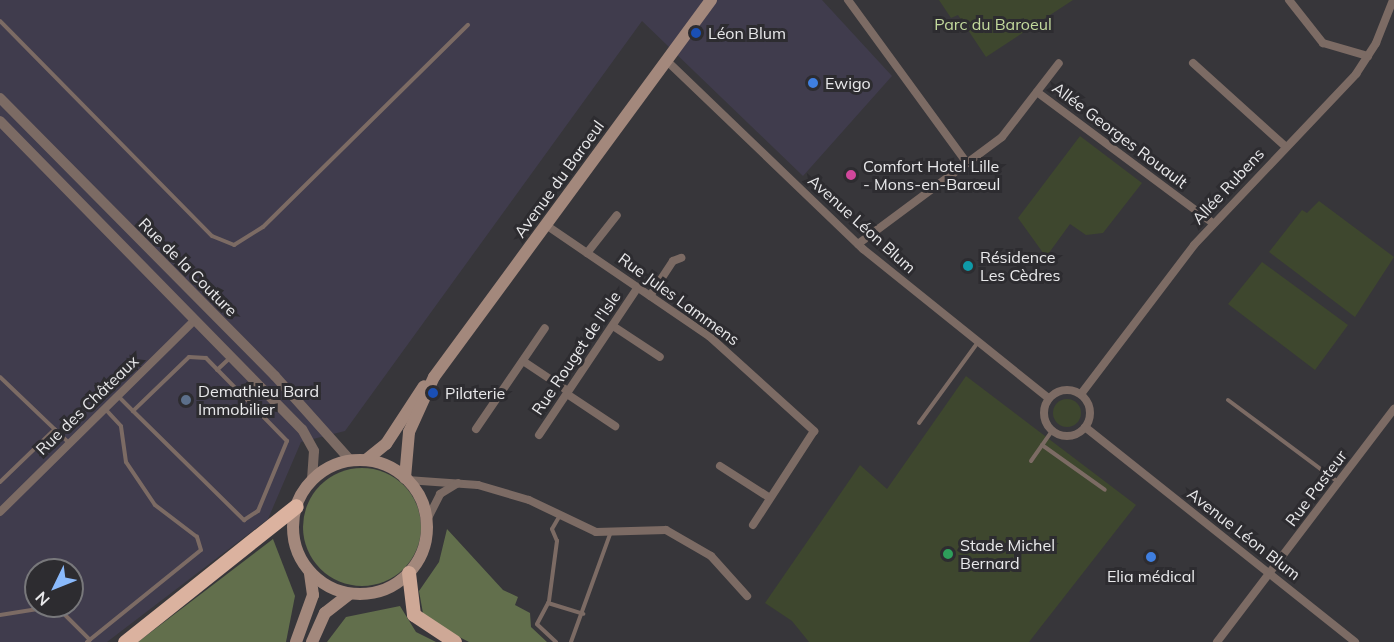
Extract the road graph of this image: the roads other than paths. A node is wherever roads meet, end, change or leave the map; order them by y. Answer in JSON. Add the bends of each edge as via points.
{"nodes":[{"id":1,"x":711,"y":0,"type":"edge"},
{"id":2,"x":848,"y":0,"type":"edge"},
{"id":3,"x":1289,"y":0,"type":"edge"},
{"id":4,"x":1393,"y":0,"type":"edge"},
{"id":5,"x":0,"y":21,"type":"edge"},
{"id":6,"x":468,"y":25,"type":"dead end"},
{"id":7,"x":1368,"y":56,"type":"junction"},
{"id":8,"x":667,"y":61,"type":"junction"},
{"id":9,"x":1059,"y":63,"type":"dead end"},
{"id":10,"x":1193,"y":63,"type":"dead end"},
{"id":11,"x":1037,"y":92,"type":"junction"},
{"id":12,"x":0,"y":98,"type":"edge"},
{"id":13,"x":0,"y":121,"type":"edge"},
{"id":14,"x":1286,"y":147,"type":"junction"},
{"id":15,"x":967,"y":163,"type":"junction"},
{"id":16,"x":617,"y":215,"type":"dead end"},
{"id":17,"x":1213,"y":224,"type":"junction"},
{"id":18,"x":546,"y":225,"type":"junction"},
{"id":19,"x":858,"y":244,"type":"junction"},
{"id":20,"x":587,"y":253,"type":"junction"},
{"id":21,"x":681,"y":258,"type":"dead end"},
{"id":22,"x":638,"y":287,"type":"junction"},
{"id":23,"x":650,"y":296,"type":"junction"},
{"id":24,"x":195,"y":320,"type":"junction"},
{"id":25,"x":613,"y":326,"type":"junction"},
{"id":26,"x":545,"y":328,"type":"dead end"},
{"id":27,"x":978,"y":342,"type":"junction"},
{"id":28,"x":231,"y":356,"type":"junction"},
{"id":29,"x":660,"y":357,"type":"dead end"},
{"id":30,"x":523,"y":361,"type":"junction"},
{"id":31,"x":218,"y":370,"type":"junction"},
{"id":32,"x":0,"y":377,"type":"edge"},
{"id":33,"x":434,"y":377,"type":"junction"},
{"id":34,"x":567,"y":393,"type":"junction"},
{"id":35,"x":1081,"y":394,"type":"junction"},
{"id":36,"x":118,"y":396,"type":"junction"},
{"id":37,"x":1048,"y":398,"type":"junction"},
{"id":38,"x":1228,"y":400,"type":"dead end"},
{"id":39,"x":105,"y":409,"type":"junction"},
{"id":40,"x":1394,"y":409,"type":"edge"},
{"id":41,"x":133,"y":411,"type":"junction"},
{"id":42,"x":919,"y":423,"type":"dead end"},
{"id":43,"x":615,"y":426,"type":"dead end"},
{"id":44,"x":1085,"y":427,"type":"junction"},
{"id":45,"x":55,"y":429,"type":"junction"},
{"id":46,"x":476,"y":429,"type":"dead end"},
{"id":47,"x":1052,"y":431,"type":"junction"},
{"id":48,"x":539,"y":435,"type":"dead end"},
{"id":49,"x":69,"y":444,"type":"junction"},
{"id":50,"x":1042,"y":445,"type":"junction"},
{"id":51,"x":350,"y":460,"type":"junction"},
{"id":52,"x":366,"y":460,"type":"junction"},
{"id":53,"x":1031,"y":461,"type":"dead end"},
{"id":54,"x":720,"y":466,"type":"dead end"},
{"id":55,"x":312,"y":479,"type":"junction"},
{"id":56,"x":406,"y":479,"type":"junction"},
{"id":57,"x":0,"y":482,"type":"edge"},
{"id":58,"x":464,"y":483,"type":"junction"},
{"id":59,"x":1339,"y":483,"type":"junction"},
{"id":60,"x":1105,"y":490,"type":"dead end"},
{"id":61,"x":770,"y":498,"type":"junction"},
{"id":62,"x":296,"y":506,"type":"junction"},
{"id":63,"x":0,"y":512,"type":"edge"},
{"id":64,"x":560,"y":514,"type":"junction"},
{"id":65,"x":427,"y":520,"type":"junction"},
{"id":66,"x":753,"y":525,"type":"dead end"},
{"id":67,"x":610,"y":534,"type":"junction"},
{"id":68,"x":310,"y":573,"type":"junction"},
{"id":69,"x":409,"y":573,"type":"junction"},
{"id":70,"x":1270,"y":574,"type":"junction"},
{"id":71,"x":349,"y":594,"type":"junction"},
{"id":72,"x":747,"y":596,"type":"dead end"},
{"id":73,"x":549,"y":601,"type":"junction"},
{"id":74,"x":584,"y":614,"type":"junction"},
{"id":75,"x":0,"y":615,"type":"edge"},
{"id":76,"x":89,"y":641,"type":"edge"},
{"id":77,"x":125,"y":642,"type":"edge"},
{"id":78,"x":296,"y":642,"type":"edge"},
{"id":79,"x":312,"y":642,"type":"edge"},
{"id":80,"x":455,"y":642,"type":"edge"},
{"id":81,"x":556,"y":642,"type":"edge"},
{"id":82,"x":571,"y":642,"type":"edge"},
{"id":83,"x":1216,"y":642,"type":"edge"},
{"id":84,"x":1355,"y":642,"type":"edge"}],
"edges":[{"from":1,"to":8,"type":"main road","name":"Avenue du Baroeul"},
{"from":2,"to":15,"type":"street"},
{"from":3,"to":7,"type":"street","via":[[1323,43]]},
{"from":4,"to":7,"type":"street","name":"Allée Rubens"},
{"from":5,"to":6,"type":"lane","via":[[212,236],[234,244],[263,227]]},
{"from":7,"to":14,"type":"street","name":"Allée Rubens"},
{"from":8,"to":18,"type":"main road","name":"Avenue du Baroeul"},
{"from":8,"to":19,"type":"street","name":"Avenue Léon Blum"},
{"from":9,"to":11,"type":"street"},
{"from":10,"to":14,"type":"street"},
{"from":11,"to":15,"type":"street","via":[[1004,135]]},
{"from":11,"to":17,"type":"street","name":"Allée Georges Rouault"},
{"from":12,"to":51,"type":"street","name":"Rue de la Couture","via":[[275,376]]},
{"from":13,"to":24,"type":"street","name":"Rue de la Couture"},
{"from":14,"to":17,"type":"street","name":"Allée Rubens"},
{"from":15,"to":19,"type":"street"},
{"from":16,"to":20,"type":"street"},
{"from":17,"to":35,"type":"street","name":"Allée Rubens"},
{"from":18,"to":20,"type":"street","name":"Rue Jules Lammens"},
{"from":18,"to":33,"type":"main road","name":"Avenue du Baroeul"},
{"from":19,"to":27,"type":"street","name":"Avenue Léon Blum"},
{"from":20,"to":22,"type":"street","name":"Rue Jules Lammens"},
{"from":21,"to":23,"type":"street","via":[[674,261]]},
{"from":22,"to":23,"type":"street","name":"Rue Jules Lammens"},
{"from":22,"to":25,"type":"street","name":"Rue Rouget de l'Isle"},
{"from":23,"to":61,"type":"street","name":"Rue Jules Lammens","via":[[716,341],[814,430]]},
{"from":24,"to":28,"type":"street","name":"Rue de la Couture"},
{"from":24,"to":36,"type":"street","name":"Rue des Châteaux"},
{"from":25,"to":29,"type":"street"},
{"from":25,"to":34,"type":"street","name":"Rue Rouget de l'Isle"},
{"from":26,"to":30,"type":"street"},
{"from":27,"to":37,"type":"street","name":"Avenue Léon Blum"},
{"from":27,"to":42,"type":"lane"},
{"from":28,"to":31,"type":"lane"},
{"from":28,"to":55,"type":"street","name":"Rue de la Couture","via":[[305,432],[314,451]]},
{"from":30,"to":34,"type":"street"},
{"from":30,"to":46,"type":"street"},
{"from":31,"to":41,"type":"lane","via":[[203,356],[192,355]]},
{"from":31,"to":41,"type":"lane","via":[[287,441],[258,511],[244,520]]},
{"from":32,"to":45,"type":"lane"},
{"from":33,"to":52,"type":"main road","name":"Avenue du Baroeul","via":[[406,408],[387,444]]},
{"from":33,"to":56,"type":"main road","name":"Avenue du Baroeul","via":[[408,432]]},
{"from":34,"to":43,"type":"street"},
{"from":34,"to":48,"type":"street","name":"Rue Rouget de l'Isle"},
{"from":35,"to":37,"type":"street","via":[[1064,389]]},
{"from":35,"to":44,"type":"street","via":[[1090,410]]},
{"from":36,"to":39,"type":"street","name":"Rue des Châteaux"},
{"from":36,"to":41,"type":"lane"},
{"from":37,"to":47,"type":"street","via":[[1044,415]]},
{"from":38,"to":59,"type":"lane"},
{"from":39,"to":49,"type":"street","name":"Rue des Châteaux"},
{"from":39,"to":76,"type":"lane","via":[[122,426],[131,471],[155,505],[197,537],[201,550]]},
{"from":40,"to":59,"type":"street","name":"Rue Pasteur"},
{"from":44,"to":47,"type":"street","via":[[1070,436]]},
{"from":44,"to":70,"type":"street","name":"Avenue Léon Blum"},
{"from":45,"to":49,"type":"lane"},
{"from":45,"to":57,"type":"lane"},
{"from":47,"to":50,"type":"lane"},
{"from":49,"to":63,"type":"street","name":"Rue des Châteaux"},
{"from":50,"to":53,"type":"lane"},
{"from":50,"to":60,"type":"lane"},
{"from":51,"to":52,"type":"main road"},
{"from":51,"to":55,"type":"main road"},
{"from":52,"to":56,"type":"main road"},
{"from":54,"to":61,"type":"street"},
{"from":55,"to":62,"type":"main road"},
{"from":56,"to":58,"type":"street"},
{"from":56,"to":65,"type":"main road"},
{"from":58,"to":64,"type":"street"},
{"from":58,"to":65,"type":"street","via":[[442,491]]},
{"from":59,"to":70,"type":"street","name":"Rue Pasteur"},
{"from":61,"to":66,"type":"street"},
{"from":62,"to":68,"type":"main road","via":[[293,538]]},
{"from":62,"to":77,"type":"highway"},
{"from":64,"to":67,"type":"street"},
{"from":64,"to":73,"type":"lane","via":[[552,529],[557,541]]},
{"from":65,"to":69,"type":"main road","via":[[424,546]]},
{"from":67,"to":72,"type":"street","via":[[666,530],[690,540]]},
{"from":67,"to":74,"type":"lane"},
{"from":68,"to":71,"type":"main road"},
{"from":68,"to":78,"type":"main road","via":[[313,595]]},
{"from":69,"to":71,"type":"main road","via":[[381,591]]},
{"from":69,"to":80,"type":"highway","via":[[414,615]]},
{"from":70,"to":83,"type":"street","name":"Rue Pasteur"},
{"from":70,"to":84,"type":"street","name":"Avenue Léon Blum"},
{"from":71,"to":79,"type":"main road","via":[[325,613]]},
{"from":73,"to":74,"type":"lane"},
{"from":73,"to":81,"type":"lane","via":[[537,624]]},
{"from":74,"to":82,"type":"lane"},
{"from":75,"to":76,"type":"lane","via":[[56,606]]}]}
